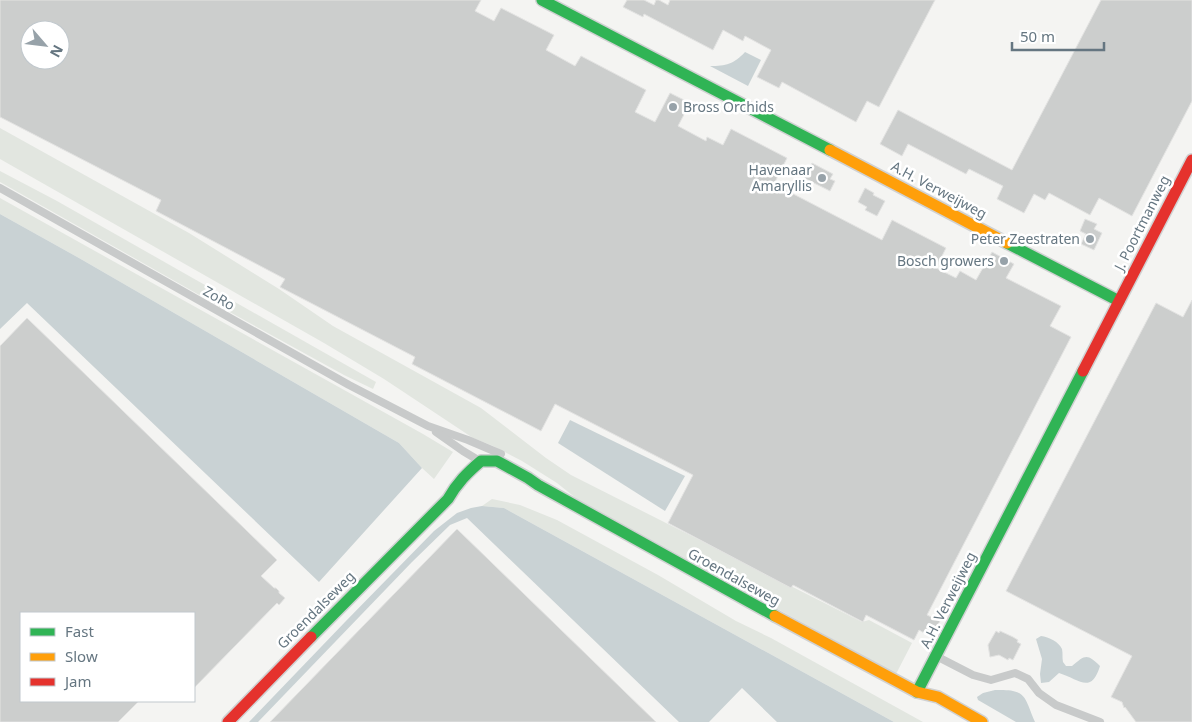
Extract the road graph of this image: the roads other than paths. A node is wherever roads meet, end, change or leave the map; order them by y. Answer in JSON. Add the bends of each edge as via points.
{"nodes":[{"id":1,"x":542,"y":0,"type":"edge"},
{"id":2,"x":1192,"y":160,"type":"edge"},
{"id":3,"x":0,"y":188,"type":"edge"},
{"id":4,"x":1119,"y":300,"type":"junction"},
{"id":5,"x":428,"y":426,"type":"junction"},
{"id":6,"x":508,"y":457,"type":"dead end"},
{"id":7,"x":481,"y":461,"type":"junction"},
{"id":8,"x":531,"y":470,"type":"dead end"},
{"id":9,"x":473,"y":484,"type":"dead end"},
{"id":10,"x":538,"y":485,"type":"junction"},
{"id":11,"x":448,"y":499,"type":"junction"},
{"id":12,"x":936,"y":656,"type":"junction"},
{"id":13,"x":917,"y":692,"type":"junction"},
{"id":14,"x":228,"y":722,"type":"edge"},
{"id":15,"x":962,"y":722,"type":"edge"},
{"id":16,"x":982,"y":722,"type":"edge"},
{"id":17,"x":1100,"y":722,"type":"edge"}],
"edges":[{"from":1,"to":4,"type":"street","name":"A.H. Verweijweg"},
{"from":2,"to":4,"type":"street","name":"J. Poortmanweg"},
{"from":3,"to":5,"type":"lane","name":"ZoRo","via":[[274,344]]},
{"from":4,"to":12,"type":"street","name":"A.H. Verweijweg"},
{"from":5,"to":6,"type":"lane","name":"ZoRo"},
{"from":5,"to":7,"type":"lane","name":"ZoRo"},
{"from":7,"to":10,"type":"street","name":"Groendalseweg","via":[[524,485]]},
{"from":7,"to":10,"type":"street","name":"Groendalseweg","via":[[497,461]]},
{"from":7,"to":11,"type":"street","name":"Groendalseweg","via":[[467,472]]},
{"from":8,"to":10,"type":"lane"},
{"from":9,"to":11,"type":"street","name":"Groendalseweg"},
{"from":10,"to":13,"type":"street","name":"Groendalseweg"},
{"from":11,"to":14,"type":"street","name":"Groendalseweg"},
{"from":12,"to":13,"type":"street","name":"A.H. Verweijweg"},
{"from":12,"to":17,"type":"lane","via":[[973,675],[991,680],[1015,674],[1028,679],[1056,705]]},
{"from":13,"to":15,"type":"street","name":"Groendalseweg"},
{"from":13,"to":16,"type":"street","name":"Groendalseweg","via":[[938,697]]}]}
